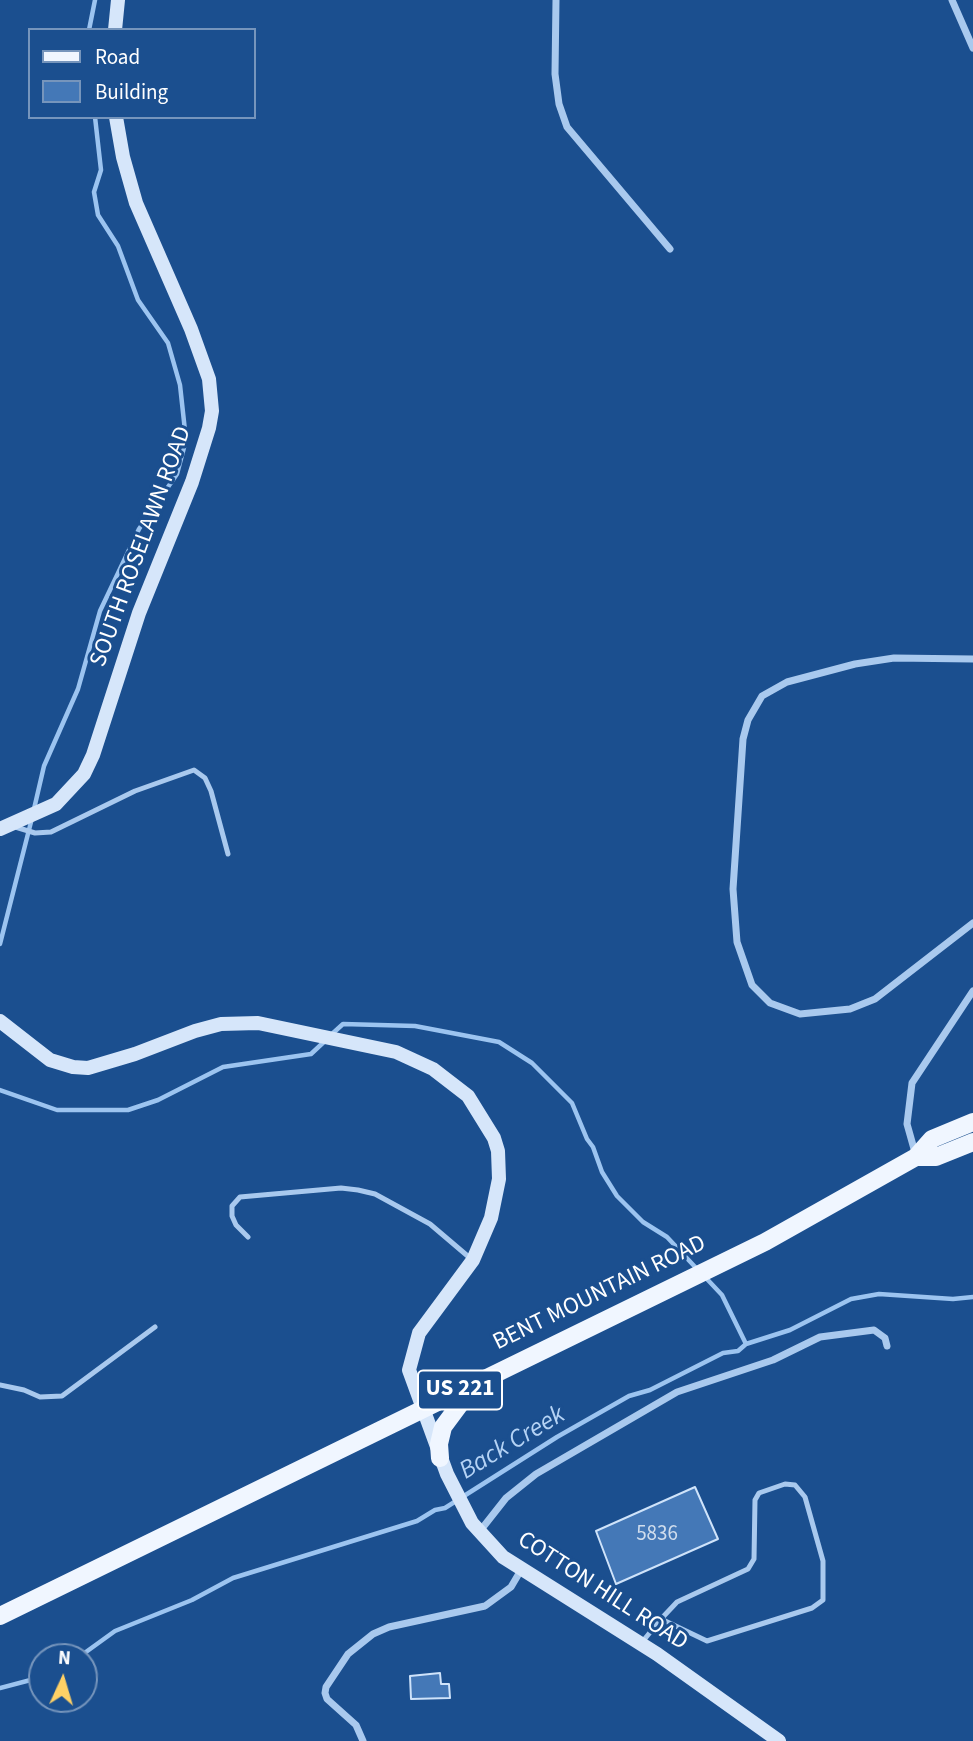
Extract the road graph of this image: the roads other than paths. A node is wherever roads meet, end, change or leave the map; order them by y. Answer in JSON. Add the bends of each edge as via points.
{"nodes":[{"id":1,"x":118,"y":0,"type":"edge"},
{"id":2,"x":556,"y":0,"type":"edge"},
{"id":3,"x":952,"y":0,"type":"edge"},
{"id":4,"x":115,"y":28,"type":"edge"},
{"id":5,"x":973,"y":48,"type":"edge"},
{"id":6,"x":116,"y":119,"type":"edge"},
{"id":7,"x":670,"y":248,"type":"dead end"},
{"id":8,"x":973,"y":659,"type":"edge"},
{"id":9,"x":5,"y":827,"type":"edge"},
{"id":10,"x":228,"y":854,"type":"dead end"},
{"id":11,"x":973,"y":923,"type":"edge"},
{"id":12,"x":973,"y":991,"type":"edge"},
{"id":13,"x":0,"y":1021,"type":"edge"},
{"id":14,"x":973,"y":1122,"type":"edge"},
{"id":15,"x":973,"y":1142,"type":"edge"},
{"id":16,"x":916,"y":1157,"type":"junction"},
{"id":17,"x":248,"y":1237,"type":"dead end"},
{"id":18,"x":473,"y":1260,"type":"junction"},
{"id":19,"x":155,"y":1327,"type":"dead end"},
{"id":20,"x":887,"y":1346,"type":"dead end"},
{"id":21,"x":480,"y":1380,"type":"junction"},
{"id":22,"x":0,"y":1385,"type":"edge"},
{"id":23,"x":421,"y":1409,"type":"junction"},
{"id":24,"x":440,"y":1458,"type":"junction"},
{"id":25,"x":479,"y":1532,"type":"junction"},
{"id":26,"x":521,"y":1570,"type":"junction"},
{"id":27,"x":0,"y":1616,"type":"edge"},
{"id":28,"x":661,"y":1619,"type":"junction"},
{"id":29,"x":641,"y":1644,"type":"junction"},
{"id":30,"x":363,"y":1741,"type":"edge"},
{"id":31,"x":779,"y":1741,"type":"edge"}],
"edges":[{"from":1,"to":4,"type":"street"},
{"from":2,"to":7,"type":"street","via":[[555,74],[567,127]]},
{"from":3,"to":5,"type":"street"},
{"from":6,"to":9,"type":"street","name":"SOUTH ROSELAWN ROAD","via":[[136,203],[209,379],[211,420],[84,774],[56,804]]},
{"from":8,"to":11,"type":"street","via":[[894,658],[855,664],[787,682],[762,696],[743,739],[733,889],[737,942],[752,985],[770,1003],[800,1014],[850,1009],[875,999]]},
{"from":9,"to":10,"type":"lane","via":[[51,832],[135,790],[194,770],[205,778],[211,791]]},
{"from":12,"to":16,"type":"street","via":[[912,1083],[907,1124]]},
{"from":13,"to":18,"type":"street","name":"COTTON HILL ROAD","via":[[50,1060],[73,1067],[108,1063],[195,1031],[237,1022],[347,1039],[415,1059],[468,1096],[494,1138],[499,1179],[485,1239]]},
{"from":14,"to":16,"type":"main road","name":"BENT MOUNTAIN ROAD","number":"US 221","via":[[932,1139]]},
{"from":15,"to":16,"type":"main road","name":"BENT MOUNTAIN ROAD","number":"US 221","via":[[936,1157]]},
{"from":16,"to":21,"type":"main road","name":"BENT MOUNTAIN ROAD","number":"US 221","via":[[765,1242]]},
{"from":17,"to":18,"type":"lane","via":[[233,1216],[232,1206],[240,1197],[358,1190],[375,1194],[429,1224]]},
{"from":18,"to":23,"type":"street","name":"COTTON HILL ROAD","via":[[419,1333],[412,1351],[409,1370]]},
{"from":19,"to":22,"type":"lane","via":[[62,1396],[40,1397]]},
{"from":20,"to":25,"type":"street","via":[[874,1330],[820,1336],[773,1360],[677,1392],[536,1474],[506,1497]]},
{"from":21,"to":23,"type":"main road","name":"BENT MOUNTAIN ROAD","number":"US 221"},
{"from":21,"to":24,"type":"main road","via":[[443,1427]]},
{"from":23,"to":24,"type":"street","name":"COTTON HILL ROAD"},
{"from":23,"to":27,"type":"main road","name":"BENT MOUNTAIN ROAD","number":"US 221"},
{"from":24,"to":25,"type":"street","name":"COTTON HILL ROAD"},
{"from":25,"to":26,"type":"street","name":"COTTON HILL ROAD"},
{"from":26,"to":29,"type":"street","name":"COTTON HILL ROAD"},
{"from":26,"to":30,"type":"street","via":[[511,1587],[485,1606],[389,1627],[348,1654],[325,1693],[356,1726]]},
{"from":28,"to":28,"type":"lane","via":[[707,1641],[812,1608],[822,1600],[823,1561],[805,1497],[795,1485],[759,1493],[755,1500],[754,1559],[748,1569],[677,1602]]},
{"from":28,"to":29,"type":"lane"},
{"from":29,"to":31,"type":"street","name":"COTTON HILL ROAD"}]}
